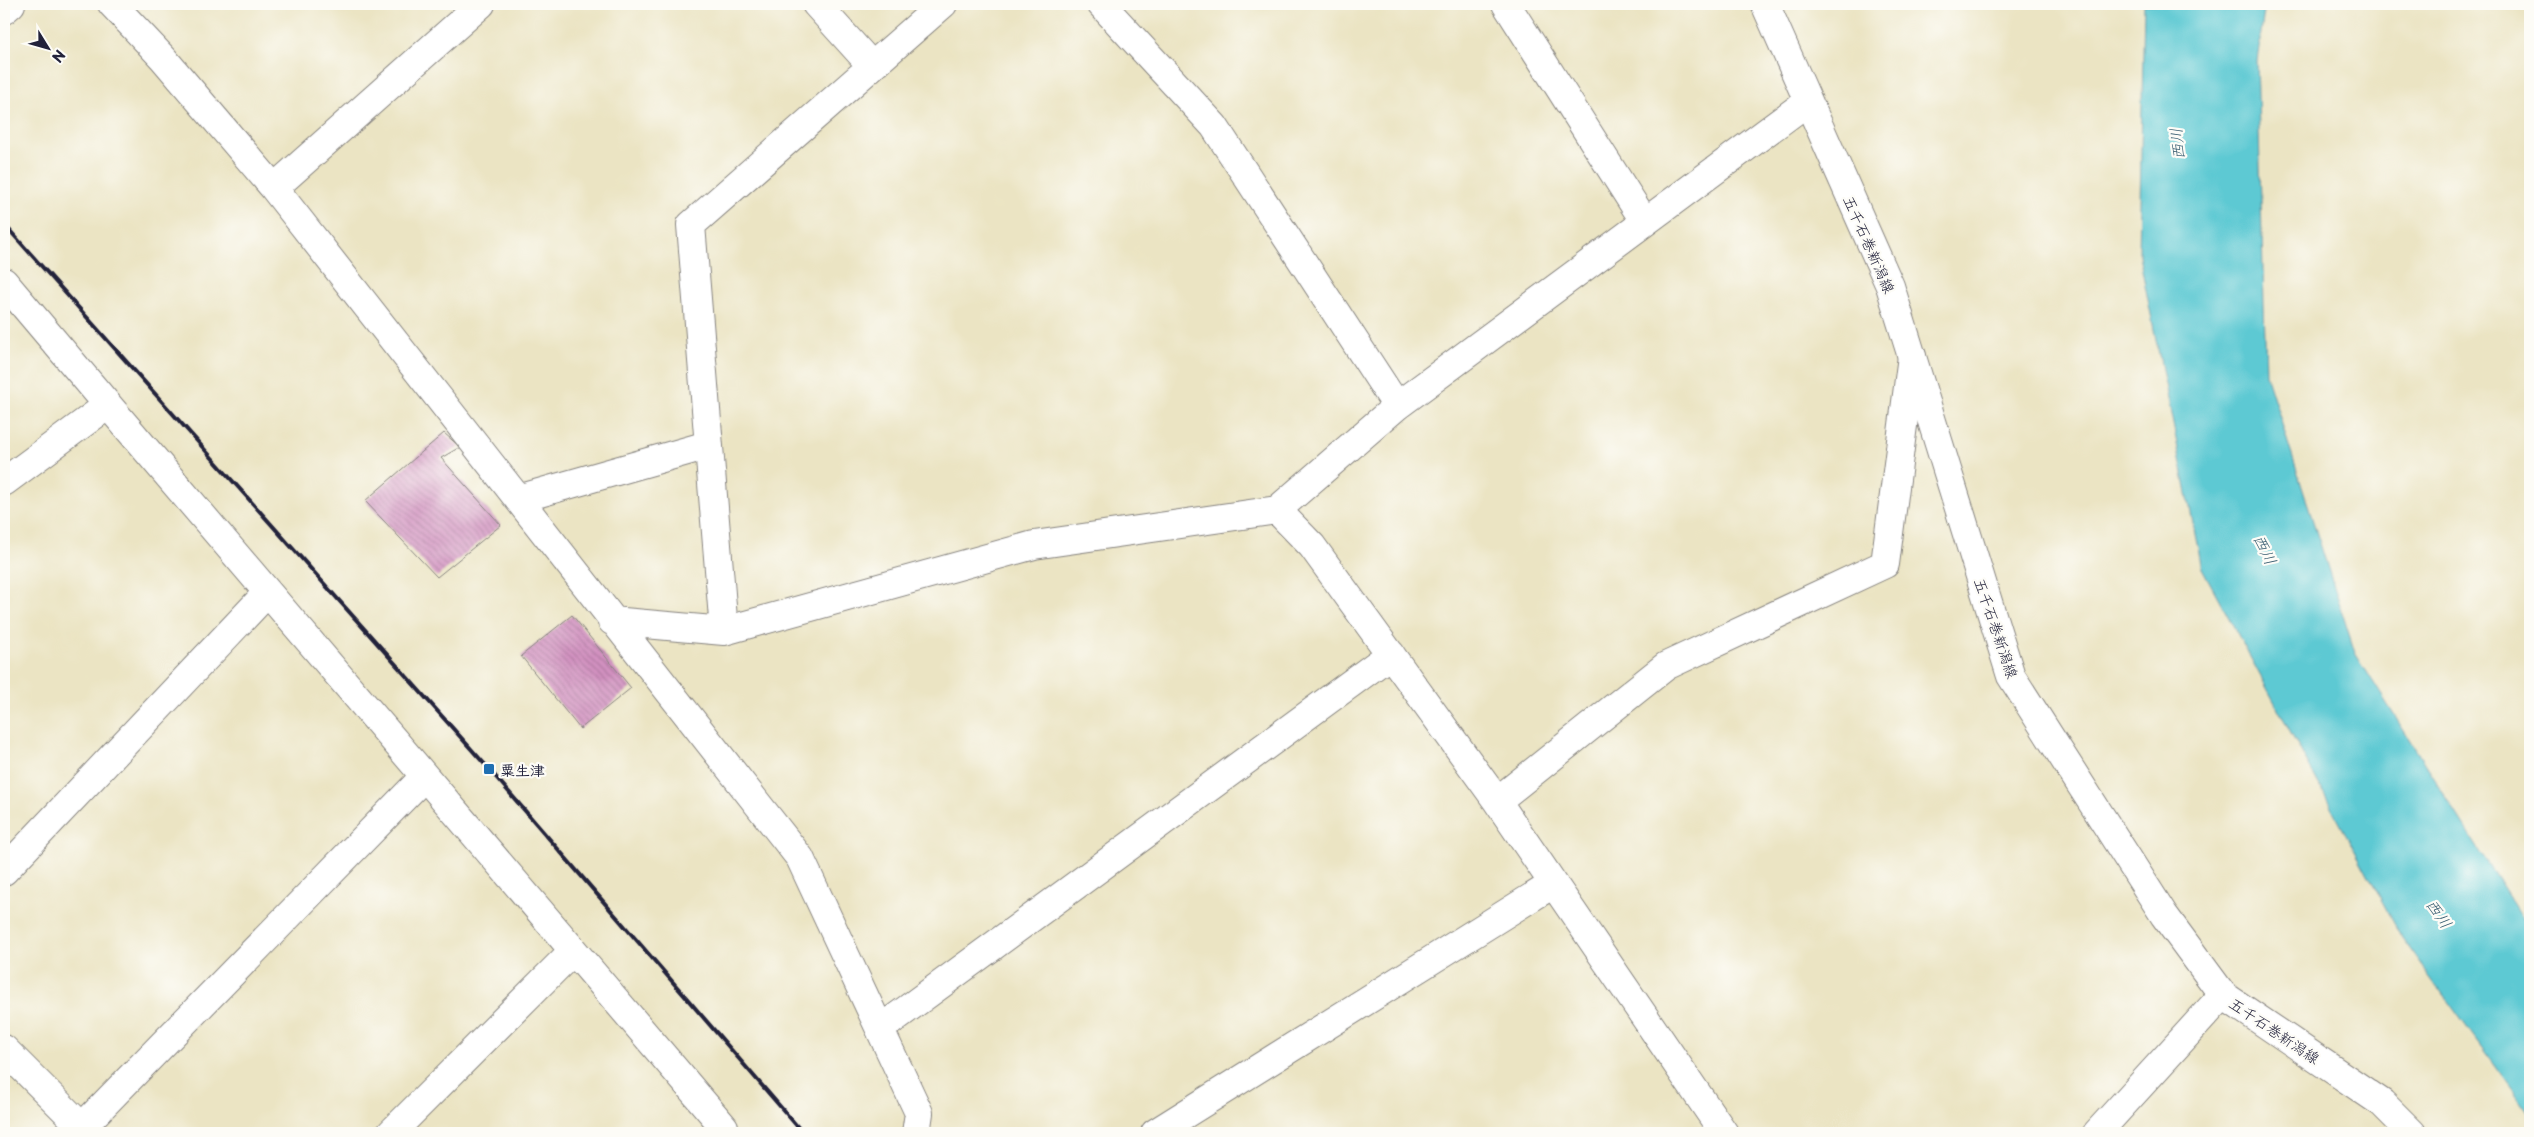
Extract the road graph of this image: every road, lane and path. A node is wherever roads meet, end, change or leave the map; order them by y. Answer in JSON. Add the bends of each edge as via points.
{"nodes":[{"id":1,"x":12,"y":4,"type":"edge"},
{"id":2,"x":112,"y":4,"type":"edge"},
{"id":3,"x":481,"y":4,"type":"edge"},
{"id":4,"x":816,"y":4,"type":"edge"},
{"id":5,"x":943,"y":4,"type":"edge"},
{"id":6,"x":1101,"y":4,"type":"edge"},
{"id":7,"x":1506,"y":4,"type":"edge"},
{"id":8,"x":1765,"y":4,"type":"edge"},
{"id":9,"x":4,"y":10,"type":"edge"},
{"id":10,"x":872,"y":66,"type":"junction"},
{"id":11,"x":1807,"y":102,"type":"junction"},
{"id":12,"x":274,"y":188,"type":"junction"},
{"id":13,"x":1645,"y":222,"type":"junction"},
{"id":14,"x":4,"y":282,"type":"edge"},
{"id":15,"x":1912,"y":356,"type":"junction"},
{"id":16,"x":108,"y":404,"type":"junction"},
{"id":17,"x":1398,"y":406,"type":"junction"},
{"id":18,"x":708,"y":445,"type":"junction"},
{"id":19,"x":4,"y":482,"type":"edge"},
{"id":20,"x":518,"y":499,"type":"junction"},
{"id":21,"x":1277,"y":510,"type":"junction"},
{"id":22,"x":267,"y":593,"type":"junction"},
{"id":23,"x":612,"y":621,"type":"junction"},
{"id":24,"x":724,"y":631,"type":"junction"},
{"id":25,"x":1391,"y":654,"type":"junction"},
{"id":26,"x":424,"y":777,"type":"junction"},
{"id":27,"x":1497,"y":801,"type":"junction"},
{"id":28,"x":4,"y":871,"type":"edge"},
{"id":29,"x":1553,"y":884,"type":"junction"},
{"id":30,"x":573,"y":951,"type":"junction"},
{"id":31,"x":2223,"y":995,"type":"junction"},
{"id":32,"x":880,"y":1029,"type":"junction"},
{"id":33,"x":4,"y":1049,"type":"edge"},
{"id":34,"x":85,"y":1130,"type":"edge"},
{"id":35,"x":391,"y":1133,"type":"edge"},
{"id":36,"x":719,"y":1133,"type":"edge"},
{"id":37,"x":916,"y":1133,"type":"edge"},
{"id":38,"x":1155,"y":1133,"type":"edge"},
{"id":39,"x":1724,"y":1133,"type":"edge"},
{"id":40,"x":2097,"y":1133,"type":"edge"},
{"id":41,"x":2412,"y":1133,"type":"edge"}],
"edges":[{"from":1,"to":9,"type":"street"},
{"from":2,"to":12,"type":"street","via":[[163,58]]},
{"from":3,"to":12,"type":"street"},
{"from":4,"to":10,"type":"street"},
{"from":5,"to":10,"type":"street"},
{"from":6,"to":17,"type":"street","via":[[1214,126]]},
{"from":7,"to":13,"type":"street"},
{"from":8,"to":11,"type":"street","name":"五千石巻新潟線"},
{"from":10,"to":18,"type":"street","via":[[691,225]]},
{"from":11,"to":13,"type":"street"},
{"from":11,"to":15,"type":"street","name":"五千石巻新潟線","via":[[1890,286]]},
{"from":12,"to":20,"type":"street"},
{"from":13,"to":17,"type":"street"},
{"from":14,"to":16,"type":"street"},
{"from":15,"to":27,"type":"street","via":[[1885,564],[1666,666]]},
{"from":15,"to":31,"type":"street","name":"五千石巻新潟線","via":[[2011,676],[2164,915]]},
{"from":16,"to":19,"type":"street"},
{"from":16,"to":22,"type":"street"},
{"from":17,"to":21,"type":"street"},
{"from":18,"to":20,"type":"street"},
{"from":18,"to":24,"type":"street"},
{"from":20,"to":23,"type":"street"},
{"from":21,"to":24,"type":"street","via":[[1034,545]]},
{"from":21,"to":25,"type":"street","via":[[1312,546]]},
{"from":22,"to":26,"type":"street"},
{"from":22,"to":28,"type":"street"},
{"from":23,"to":24,"type":"street"},
{"from":23,"to":32,"type":"street","via":[[800,858]]},
{"from":25,"to":27,"type":"street"},
{"from":25,"to":32,"type":"street"},
{"from":26,"to":30,"type":"street"},
{"from":26,"to":34,"type":"street"},
{"from":27,"to":29,"type":"street"},
{"from":29,"to":38,"type":"street"},
{"from":29,"to":39,"type":"street"},
{"from":30,"to":35,"type":"street"},
{"from":30,"to":36,"type":"street","via":[[724,1127]]},
{"from":31,"to":40,"type":"street"},
{"from":31,"to":41,"type":"street","name":"五千石巻新潟線","via":[[2382,1103]]},
{"from":32,"to":37,"type":"street","via":[[919,1113]]},
{"from":33,"to":34,"type":"street"}]}
